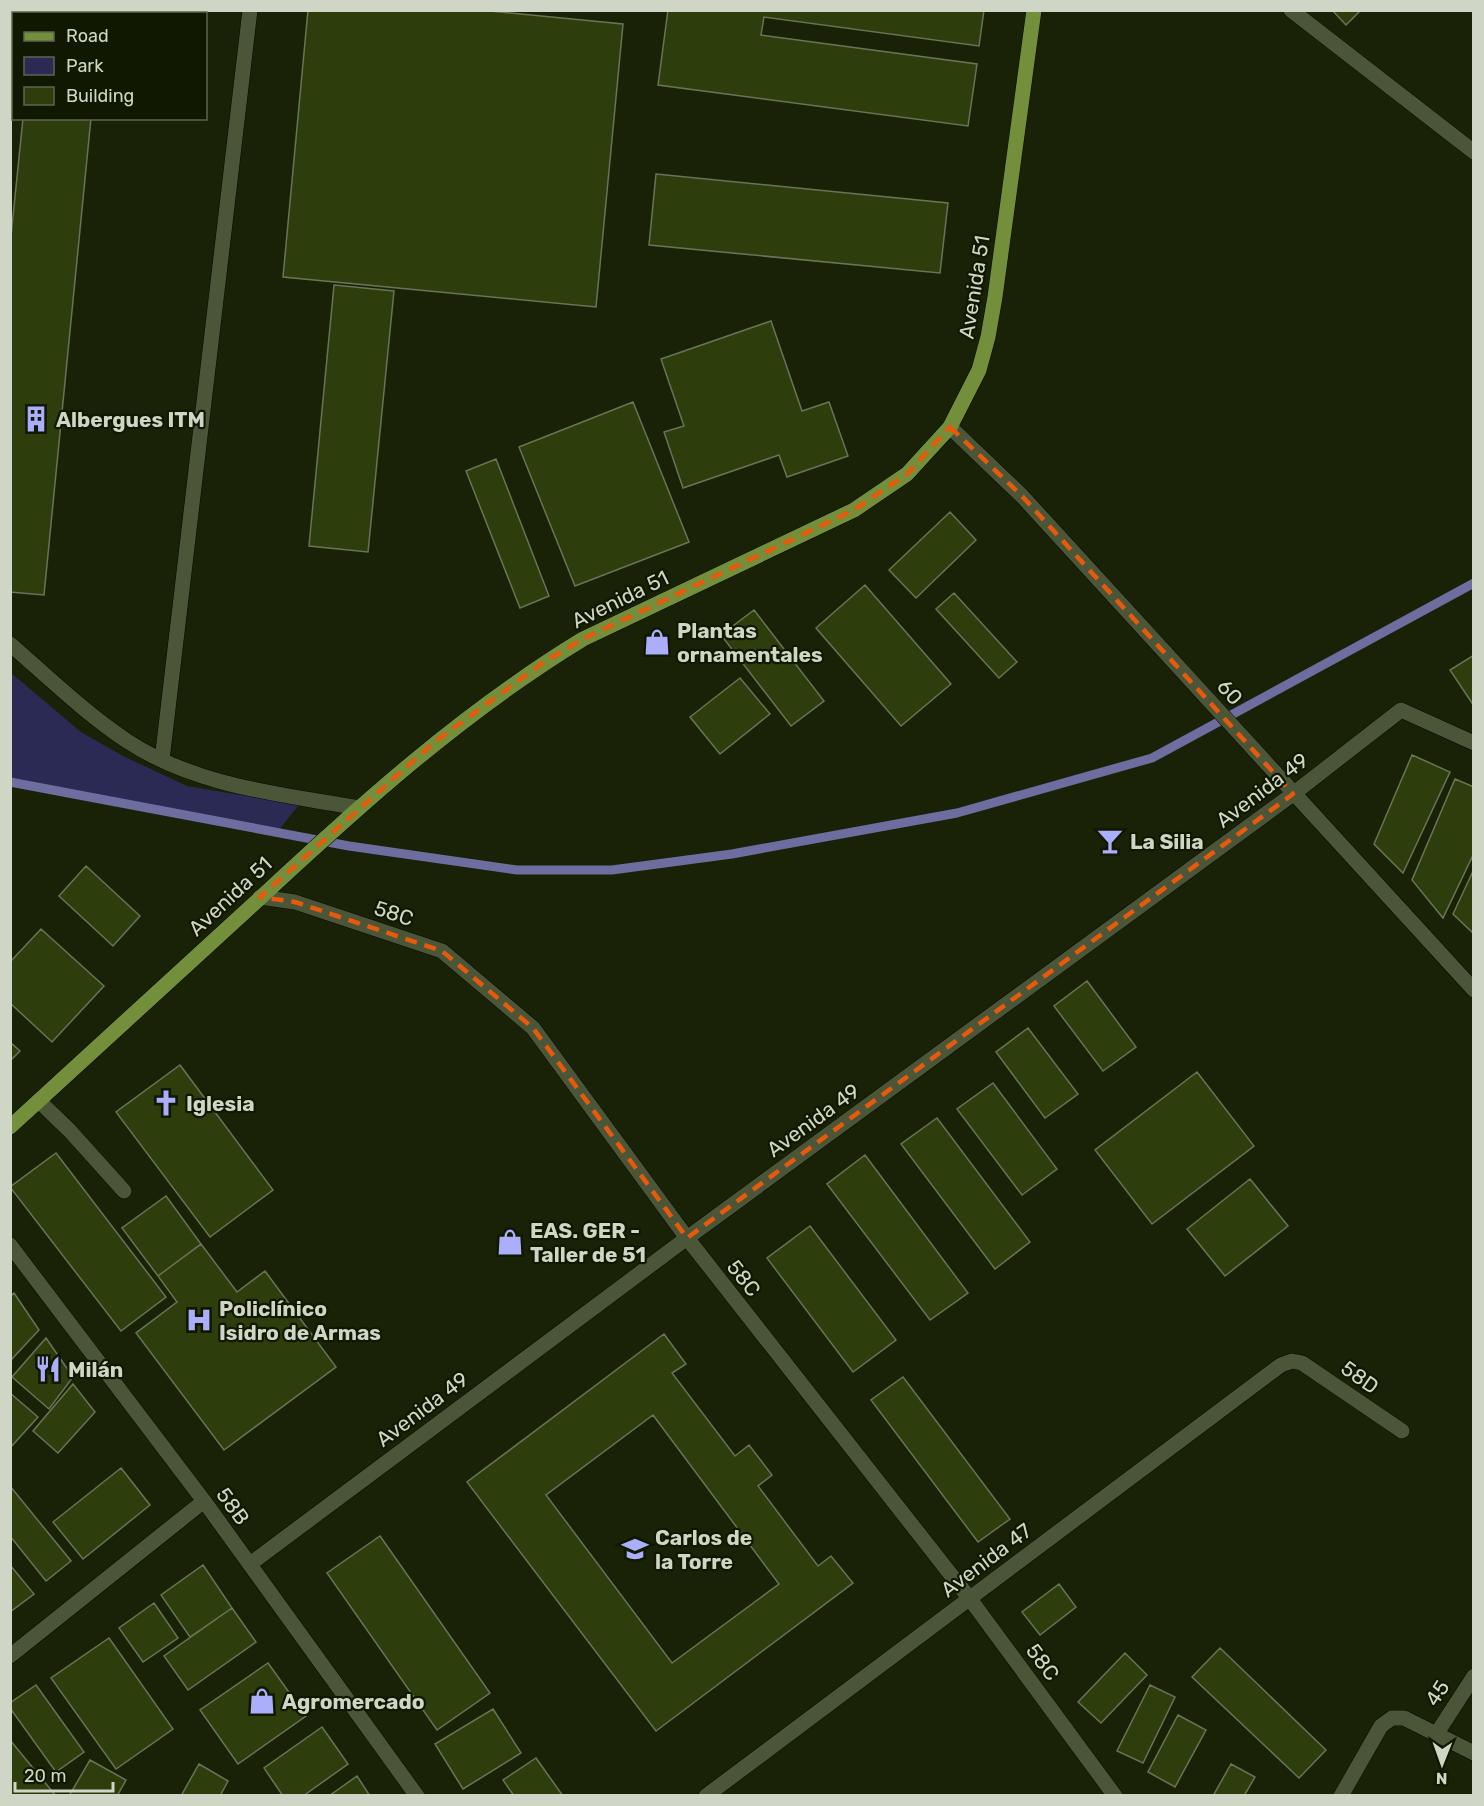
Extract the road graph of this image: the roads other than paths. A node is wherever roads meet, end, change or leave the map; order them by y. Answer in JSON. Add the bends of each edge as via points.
{"nodes":[{"id":1,"x":250,"y":10,"type":"edge"},
{"id":2,"x":1034,"y":10,"type":"edge"},
{"id":3,"x":1292,"y":10,"type":"edge"},
{"id":4,"x":1473,"y":152,"type":"edge"},
{"id":5,"x":950,"y":428,"type":"junction"},
{"id":6,"x":10,"y":644,"type":"edge"},
{"id":7,"x":1473,"y":743,"type":"edge"},
{"id":8,"x":162,"y":760,"type":"junction"},
{"id":9,"x":1293,"y":794,"type":"junction"},
{"id":10,"x":358,"y":808,"type":"junction"},
{"id":11,"x":260,"y":897,"type":"junction"},
{"id":12,"x":1473,"y":990,"type":"edge"},
{"id":13,"x":39,"y":1101,"type":"junction"},
{"id":14,"x":10,"y":1127,"type":"edge"},
{"id":15,"x":124,"y":1191,"type":"dead end"},
{"id":16,"x":687,"y":1238,"type":"junction"},
{"id":17,"x":10,"y":1245,"type":"edge"},
{"id":18,"x":1292,"y":1361,"type":"joint"},
{"id":19,"x":1402,"y":1431,"type":"dead end"},
{"id":20,"x":204,"y":1501,"type":"junction"},
{"id":21,"x":250,"y":1564,"type":"junction"},
{"id":22,"x":970,"y":1599,"type":"junction"},
{"id":23,"x":10,"y":1656,"type":"edge"},
{"id":24,"x":1473,"y":1676,"type":"edge"},
{"id":25,"x":1437,"y":1733,"type":"junction"},
{"id":26,"x":1473,"y":1753,"type":"edge"},
{"id":27,"x":417,"y":1796,"type":"edge"},
{"id":28,"x":706,"y":1796,"type":"edge"},
{"id":29,"x":1115,"y":1796,"type":"edge"},
{"id":30,"x":1341,"y":1796,"type":"edge"}],
"edges":[{"from":1,"to":8,"type":"street"},
{"from":2,"to":5,"type":"main road","name":"Avenida 51","via":[[988,337],[979,370]]},
{"from":3,"to":4,"type":"street"},
{"from":5,"to":9,"type":"street","name":"60","via":[[1022,496]]},
{"from":5,"to":10,"type":"main road","name":"Avenida 51","via":[[907,474],[854,510],[583,639],[544,662],[436,741]]},
{"from":6,"to":8,"type":"street","via":[[93,716]]},
{"from":7,"to":9,"type":"street","name":"Avenida 49","via":[[1401,710]]},
{"from":8,"to":10,"type":"street","via":[[204,778]]},
{"from":9,"to":12,"type":"street","name":"60"},
{"from":9,"to":16,"type":"street","name":"Avenida 49"},
{"from":10,"to":11,"type":"main road","name":"Avenida 51"},
{"from":11,"to":13,"type":"main road","name":"Avenida 51"},
{"from":11,"to":16,"type":"street","name":"58C","via":[[295,902],[442,951],[533,1028]]},
{"from":13,"to":14,"type":"main road","name":"Avenida 51"},
{"from":13,"to":15,"type":"street"},
{"from":16,"to":21,"type":"street","name":"Avenida 49"},
{"from":16,"to":22,"type":"street","name":"58C"},
{"from":17,"to":20,"type":"street","name":"58B"},
{"from":18,"to":19,"type":"street","name":"58D","via":[[1302,1363]]},
{"from":18,"to":22,"type":"street","name":"Avenida 47","via":[[1281,1365]]},
{"from":20,"to":21,"type":"street","name":"58B"},
{"from":20,"to":23,"type":"street"},
{"from":21,"to":27,"type":"street","name":"58B"},
{"from":22,"to":28,"type":"street","name":"Avenida 47"},
{"from":22,"to":29,"type":"street","name":"58C"},
{"from":24,"to":25,"type":"street","name":"45"},
{"from":25,"to":26,"type":"street"},
{"from":25,"to":30,"type":"street","via":[[1404,1718],[1392,1718],[1381,1726]]}]}
